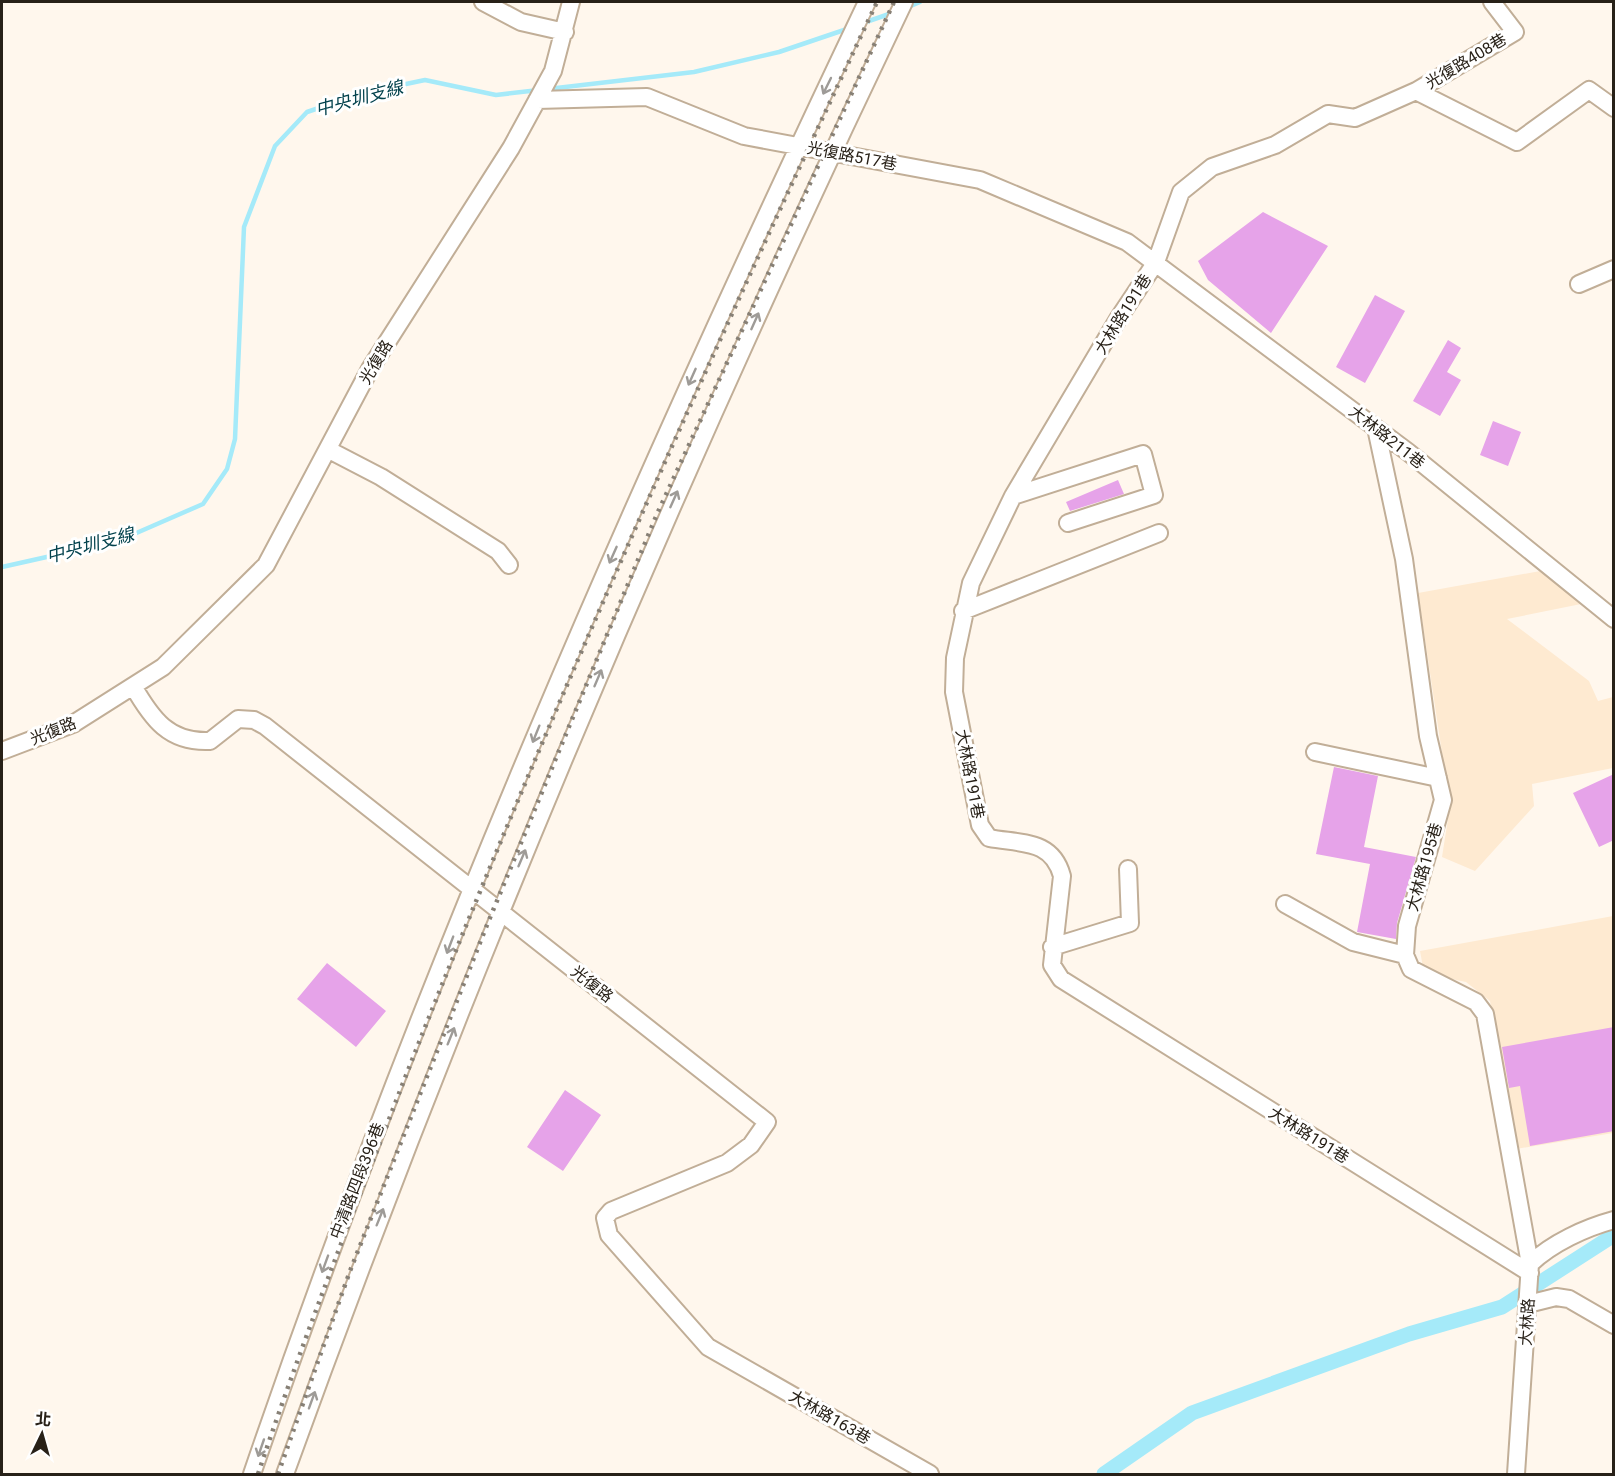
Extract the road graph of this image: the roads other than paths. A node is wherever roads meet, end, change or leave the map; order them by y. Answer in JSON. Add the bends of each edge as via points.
{"nodes":[{"id":1,"x":483,"y":2,"type":"edge"},
{"id":2,"x":571,"y":2,"type":"edge"},
{"id":3,"x":867,"y":2,"type":"edge"},
{"id":4,"x":1492,"y":2,"type":"edge"},
{"id":5,"x":901,"y":7,"type":"edge"},
{"id":6,"x":565,"y":32,"type":"junction"},
{"id":7,"x":1416,"y":91,"type":"junction"},
{"id":8,"x":537,"y":100,"type":"junction"},
{"id":9,"x":1614,"y":108,"type":"edge"},
{"id":10,"x":798,"y":146,"type":"junction"},
{"id":11,"x":832,"y":153,"type":"junction"},
{"id":12,"x":1156,"y":262,"type":"junction"},
{"id":13,"x":1614,"y":269,"type":"edge"},
{"id":14,"x":1579,"y":285,"type":"dead end"},
{"id":15,"x":1376,"y":428,"type":"junction"},
{"id":16,"x":328,"y":450,"type":"junction"},
{"id":17,"x":1013,"y":496,"type":"junction"},
{"id":18,"x":1068,"y":523,"type":"dead end"},
{"id":19,"x":1159,"y":533,"type":"dead end"},
{"id":20,"x":509,"y":565,"type":"dead end"},
{"id":21,"x":963,"y":611,"type":"junction"},
{"id":22,"x":1614,"y":619,"type":"edge"},
{"id":23,"x":133,"y":686,"type":"junction"},
{"id":24,"x":2,"y":751,"type":"edge"},
{"id":25,"x":1315,"y":752,"type":"dead end"},
{"id":26,"x":1438,"y":778,"type":"junction"},
{"id":27,"x":1128,"y":869,"type":"dead end"},
{"id":28,"x":471,"y":891,"type":"junction"},
{"id":29,"x":1286,"y":904,"type":"dead end"},
{"id":30,"x":500,"y":912,"type":"junction"},
{"id":31,"x":1052,"y":947,"type":"junction"},
{"id":32,"x":1405,"y":955,"type":"junction"},
{"id":33,"x":1614,"y":1220,"type":"edge"},
{"id":34,"x":1530,"y":1271,"type":"junction"},
{"id":35,"x":1528,"y":1304,"type":"junction"},
{"id":36,"x":1614,"y":1325,"type":"edge"},
{"id":37,"x":708,"y":1347,"type":"joint"},
{"id":38,"x":252,"y":1474,"type":"edge"},
{"id":39,"x":285,"y":1474,"type":"edge"},
{"id":40,"x":930,"y":1474,"type":"edge"},
{"id":41,"x":1516,"y":1474,"type":"edge"}],
"edges":[{"from":1,"to":6,"type":"street","via":[[521,22]]},
{"from":2,"to":6,"type":"street","name":"光復路"},
{"from":3,"to":10,"type":"street","name":"中清路四段396巷","one_way":true},
{"from":4,"to":7,"type":"street","name":"光復路408巷","via":[[1515,32]]},
{"from":5,"to":11,"type":"street","name":"中清路四段396巷"},
{"from":6,"to":8,"type":"street","name":"光復路","via":[[553,71]]},
{"from":7,"to":9,"type":"street","via":[[1517,142],[1589,90]]},
{"from":7,"to":12,"type":"street","name":"大林路191巷","via":[[1355,118],[1328,114],[1275,146],[1212,167],[1181,192]]},
{"from":8,"to":10,"type":"street","name":"光復路517巷","via":[[647,97],[744,136]]},
{"from":8,"to":16,"type":"street","name":"光復路","via":[[511,148],[370,369]]},
{"from":10,"to":11,"type":"street","name":"光復路517巷"},
{"from":10,"to":28,"type":"street","name":"中清路四段396巷","one_way":true,"via":[[562,671]]},
{"from":11,"to":12,"type":"street","name":"光復路517巷","via":[[980,180],[1127,242]]},
{"from":30,"to":11,"type":"street","name":"中清路四段396巷","one_way":true,"via":[[666,518]]},
{"from":12,"to":15,"type":"street","name":"大林路211巷"},
{"from":12,"to":17,"type":"street","name":"大林路191巷"},
{"from":13,"to":14,"type":"street"},
{"from":15,"to":22,"type":"street","name":"大林路211巷"},
{"from":15,"to":26,"type":"street","name":"大林路195巷","via":[[1404,559],[1428,736]]},
{"from":16,"to":20,"type":"street","via":[[381,477],[498,551]]},
{"from":16,"to":23,"type":"street","name":"光復路","via":[[266,565],[163,668]]},
{"from":17,"to":18,"type":"street","via":[[1143,454],[1154,495]]},
{"from":17,"to":21,"type":"street","name":"大林路191巷","via":[[971,583]]},
{"from":19,"to":21,"type":"street"},
{"from":21,"to":31,"type":"street","name":"大林路191巷","via":[[954,692],[980,825],[989,838],[1046,848],[1059,862],[1062,876]]},
{"from":23,"to":24,"type":"street","name":"光復路","via":[[74,724]]},
{"from":23,"to":28,"type":"street","name":"光復路","via":[[164,730],[188,740],[210,741],[238,719],[254,720],[265,726]]},
{"from":25,"to":26,"type":"street"},
{"from":26,"to":32,"type":"street","name":"大林路195巷","via":[[1443,800],[1407,927]]},
{"from":27,"to":31,"type":"street","via":[[1130,923]]},
{"from":28,"to":30,"type":"street","name":"光復路"},
{"from":28,"to":38,"type":"street","name":"中清路四段396巷","one_way":true,"via":[[326,1261]]},
{"from":29,"to":32,"type":"street","via":[[1353,942]]},
{"from":30,"to":37,"type":"street","name":"光復路","via":[[767,1122],[751,1145],[727,1163],[611,1211],[605,1218],[609,1235]]},
{"from":39,"to":30,"type":"street","name":"中清路四段396巷","one_way":true,"via":[[357,1275]]},
{"from":31,"to":34,"type":"street","name":"大林路191巷","via":[[1052,965],[1061,979]]},
{"from":32,"to":34,"type":"street","via":[[1411,969],[1476,1002],[1485,1014]]},
{"from":33,"to":34,"type":"street","via":[[1593,1226],[1539,1255]]},
{"from":34,"to":35,"type":"street","name":"大林路"},
{"from":35,"to":36,"type":"street","via":[[1556,1297],[1569,1299]]},
{"from":35,"to":41,"type":"street","name":"大林路"},
{"from":37,"to":40,"type":"street","name":"大林路163巷"}]}
